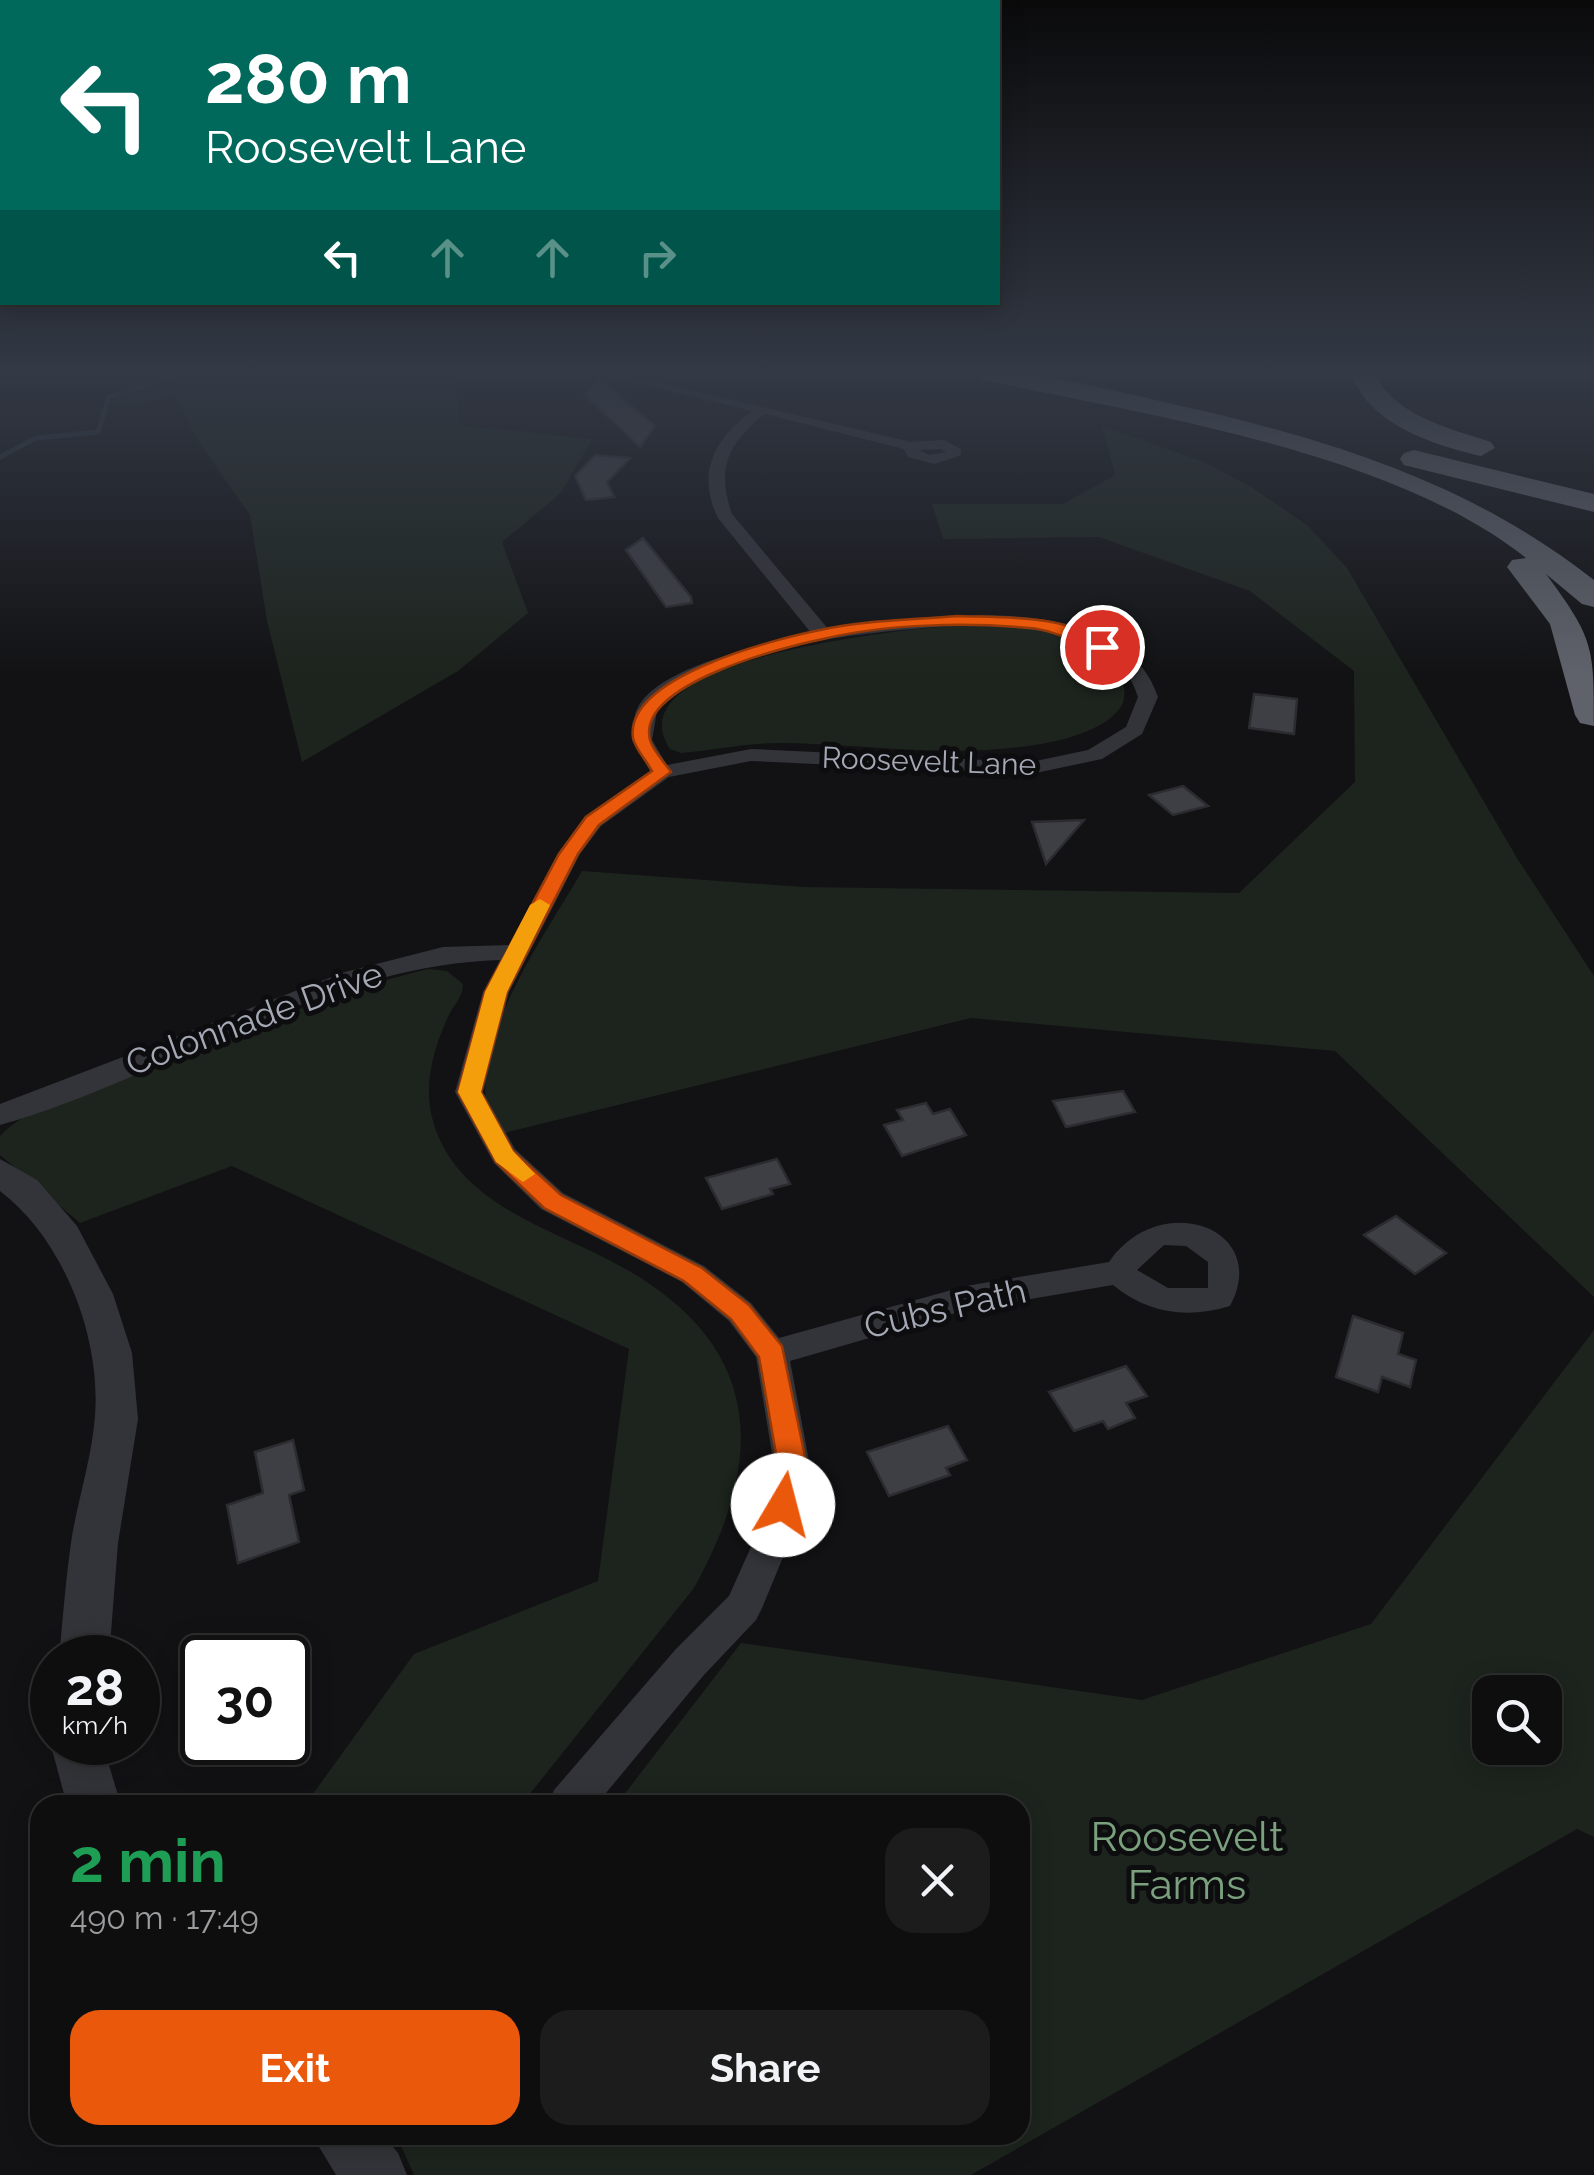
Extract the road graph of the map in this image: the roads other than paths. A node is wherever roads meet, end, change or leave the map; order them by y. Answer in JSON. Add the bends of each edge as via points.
{"nodes":[{"id":1,"x":714,"y":474,"type":"edge"},
{"id":2,"x":1372,"y":474,"type":"edge"},
{"id":3,"x":1384,"y":474,"type":"edge"},
{"id":4,"x":1471,"y":474,"type":"edge"},
{"id":5,"x":1547,"y":474,"type":"edge"},
{"id":6,"x":1594,"y":485,"type":"edge"},
{"id":7,"x":1594,"y":503,"type":"edge"},
{"id":8,"x":1594,"y":597,"type":"edge"},
{"id":9,"x":822,"y":634,"type":"junction"},
{"id":10,"x":1594,"y":715,"type":"edge"},
{"id":11,"x":662,"y":772,"type":"junction"},
{"id":12,"x":515,"y":952,"type":"junction"},
{"id":13,"x":0,"y":1115,"type":"edge"},
{"id":14,"x":0,"y":1172,"type":"edge"},
{"id":15,"x":1119,"y":1272,"type":"dead end"},
{"id":16,"x":772,"y":1354,"type":"junction"},
{"id":17,"x":86,"y":1635,"type":"edge"},
{"id":18,"x":83,"y":1765,"type":"edge"},
{"id":19,"x":91,"y":1795,"type":"edge"},
{"id":20,"x":578,"y":1795,"type":"edge"},
{"id":21,"x":351,"y":2145,"type":"edge"},
{"id":22,"x":376,"y":2175,"type":"edge"}],
"edges":[{"from":1,"to":9,"type":"street","via":[[724,515]]},
{"from":2,"to":10,"type":"highway","via":[[1449,511],[1538,583],[1567,623]]},
{"from":3,"to":8,"type":"highway","via":[[1512,534]]},
{"from":4,"to":7,"type":"highway"},
{"from":5,"to":6,"type":"highway"},
{"from":9,"to":11,"type":"street","name":"Roosevelt Lane","via":[[724,663],[662,694],[643,720],[642,740]]},
{"from":9,"to":11,"type":"street","name":"Roosevelt Lane","via":[[958,620],[1033,624],[1070,632],[1114,654],[1138,670],[1148,697],[1135,730],[1095,756],[1031,768],[750,755]]},
{"from":11,"to":12,"type":"street","name":"Roosevelt Lane","via":[[593,821]]},
{"from":12,"to":13,"type":"street","name":"Colonnade Drive","via":[[443,954],[354,978]]},
{"from":12,"to":16,"type":"street","name":"Roosevelt Lane","via":[[486,1024],[469,1092],[504,1156],[552,1201],[693,1274],[740,1312]]},
{"from":14,"to":17,"type":"street","via":[[67,1242],[104,1327],[116,1383],[115,1437]]},
{"from":15,"to":16,"type":"street","name":"Cubs Path","via":[[966,1298]]},
{"from":16,"to":20,"type":"street","name":"Roosevelt Lane","via":[[793,1471],[774,1538],[743,1608]]},
{"from":18,"to":19,"type":"street"},
{"from":21,"to":22,"type":"street"}]}
